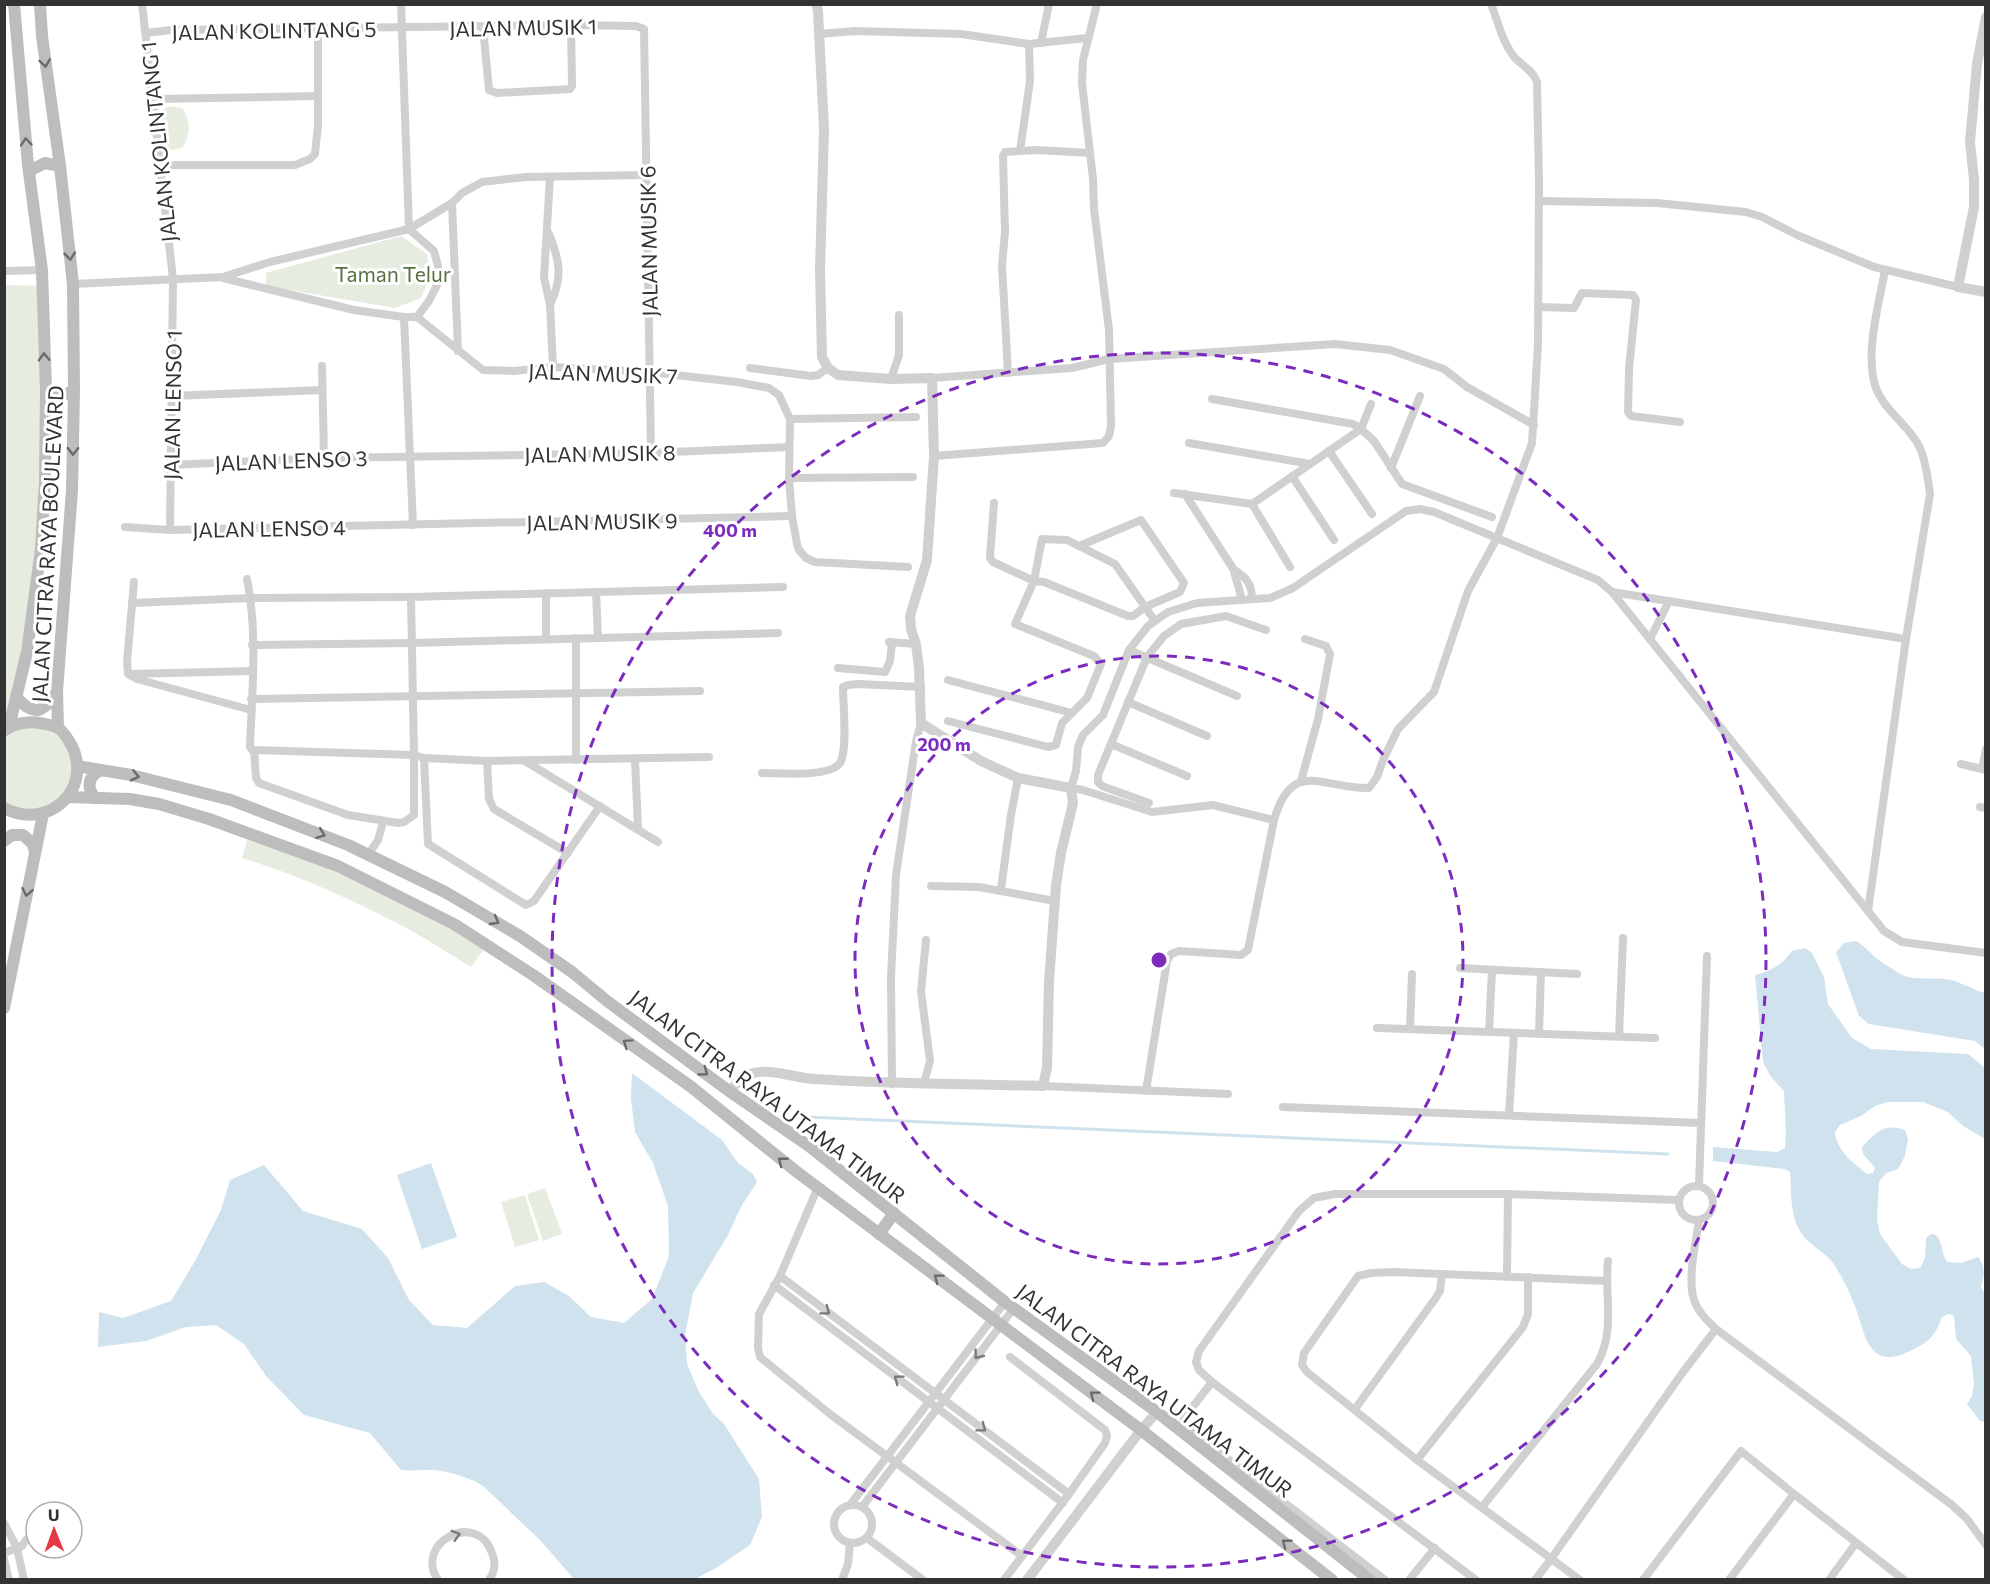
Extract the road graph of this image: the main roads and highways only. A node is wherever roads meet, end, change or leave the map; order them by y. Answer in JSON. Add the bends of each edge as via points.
{"nodes":[{"id":1,"x":14,"y":4,"type":"edge"},
{"id":2,"x":40,"y":4,"type":"edge"},
{"id":3,"x":60,"y":166,"type":"junction"},
{"id":4,"x":29,"y":171,"type":"junction"},
{"id":5,"x":46,"y":390,"type":"junction"},
{"id":6,"x":74,"y":390,"type":"junction"},
{"id":7,"x":57,"y":692,"type":"junction"},
{"id":8,"x":16,"y":697,"type":"junction"},
{"id":9,"x":58,"y":728,"type":"junction"},
{"id":10,"x":7,"y":729,"type":"edge"},
{"id":11,"x":77,"y":766,"type":"junction"},
{"id":12,"x":101,"y":770,"type":"junction"},
{"id":13,"x":68,"y":796,"type":"junction"},
{"id":14,"x":95,"y":798,"type":"junction"},
{"id":15,"x":4,"y":808,"type":"edge"},
{"id":16,"x":43,"y":814,"type":"junction"},
{"id":17,"x":4,"y":841,"type":"edge"},
{"id":18,"x":35,"y":851,"type":"junction"},
{"id":19,"x":607,"y":1001,"type":"junction"},
{"id":20,"x":4,"y":1008,"type":"edge"},
{"id":21,"x":593,"y":1019,"type":"junction"},
{"id":22,"x":894,"y":1213,"type":"junction"},
{"id":23,"x":879,"y":1234,"type":"junction"},
{"id":24,"x":1331,"y":1548,"type":"junction"},
{"id":25,"x":1317,"y":1567,"type":"junction"},
{"id":26,"x":1332,"y":1580,"type":"edge"},
{"id":27,"x":1370,"y":1580,"type":"edge"}],
"edges":[{"from":4,"to":1,"type":"main road","name":"JALAN CITRA RAYA BOULEVARD","one_way":true},
{"from":2,"to":3,"type":"main road","name":"JALAN CITRA RAYA BOULEVARD","one_way":true},
{"from":3,"to":4,"type":"main road","via":[[45,163]]},
{"from":3,"to":6,"type":"main road","name":"JALAN CITRA RAYA BOULEVARD","one_way":true,"via":[[73,284]]},
{"from":5,"to":4,"type":"main road","name":"JALAN CITRA RAYA BOULEVARD","one_way":true,"via":[[42,270]]},
{"from":5,"to":6,"type":"main road","via":[[61,395]]},
{"from":5,"to":8,"type":"main road","name":"JALAN CITRA RAYA BOULEVARD","via":[[41,549],[27,652]]},
{"from":6,"to":7,"type":"main road","name":"JALAN CITRA RAYA BOULEVARD","one_way":true,"via":[[72,490]]},
{"from":7,"to":8,"type":"main road","via":[[49,704],[37,711],[30,710]]},
{"from":7,"to":9,"type":"main road","name":"JALAN CITRA RAYA BOULEVARD"},
{"from":8,"to":10,"type":"main road","name":"JALAN CITRA RAYA BOULEVARD"},
{"from":9,"to":10,"type":"main road","via":[[37,722]]},
{"from":9,"to":11,"type":"main road","via":[[67,737]]},
{"from":11,"to":12,"type":"main road","name":"JALAN CITRA RAYA UTAMA TIMUR"},
{"from":11,"to":13,"type":"main road","via":[[76,782]]},
{"from":12,"to":14,"type":"main road","via":[[89,782]]},
{"from":12,"to":19,"type":"main road","name":"JALAN CITRA RAYA UTAMA TIMUR","one_way":true,"via":[[231,800],[348,845],[445,892],[502,925]]},
{"from":13,"to":14,"type":"main road","name":"JALAN CITRA RAYA UTAMA TIMUR"},
{"from":13,"to":16,"type":"main road"},
{"from":14,"to":21,"type":"main road","name":"JALAN CITRA RAYA UTAMA TIMUR","via":[[159,804],[218,821],[338,867],[454,924]]},
{"from":15,"to":16,"type":"main road","via":[[14,813]]},
{"from":16,"to":18,"type":"main road"},
{"from":17,"to":18,"type":"main road","via":[[12,835],[23,835]]},
{"from":18,"to":20,"type":"main road","one_way":true},
{"from":19,"to":21,"type":"main road"},
{"from":19,"to":22,"type":"main road","name":"JALAN CITRA RAYA UTAMA TIMUR","one_way":true,"via":[[809,1146]]},
{"from":23,"to":21,"type":"main road","name":"JALAN CITRA RAYA UTAMA TIMUR","one_way":true,"via":[[690,1086]]},
{"from":22,"to":23,"type":"main road"},
{"from":22,"to":24,"type":"main road","name":"JALAN CITRA RAYA UTAMA TIMUR"},
{"from":25,"to":23,"type":"main road","name":"JALAN CITRA RAYA UTAMA TIMUR","one_way":true},
{"from":24,"to":25,"type":"main road"},
{"from":24,"to":27,"type":"main road","name":"JALAN CITRA RAYA UTAMA TIMUR"},
{"from":25,"to":26,"type":"main road","name":"JALAN CITRA RAYA UTAMA TIMUR"}]}
